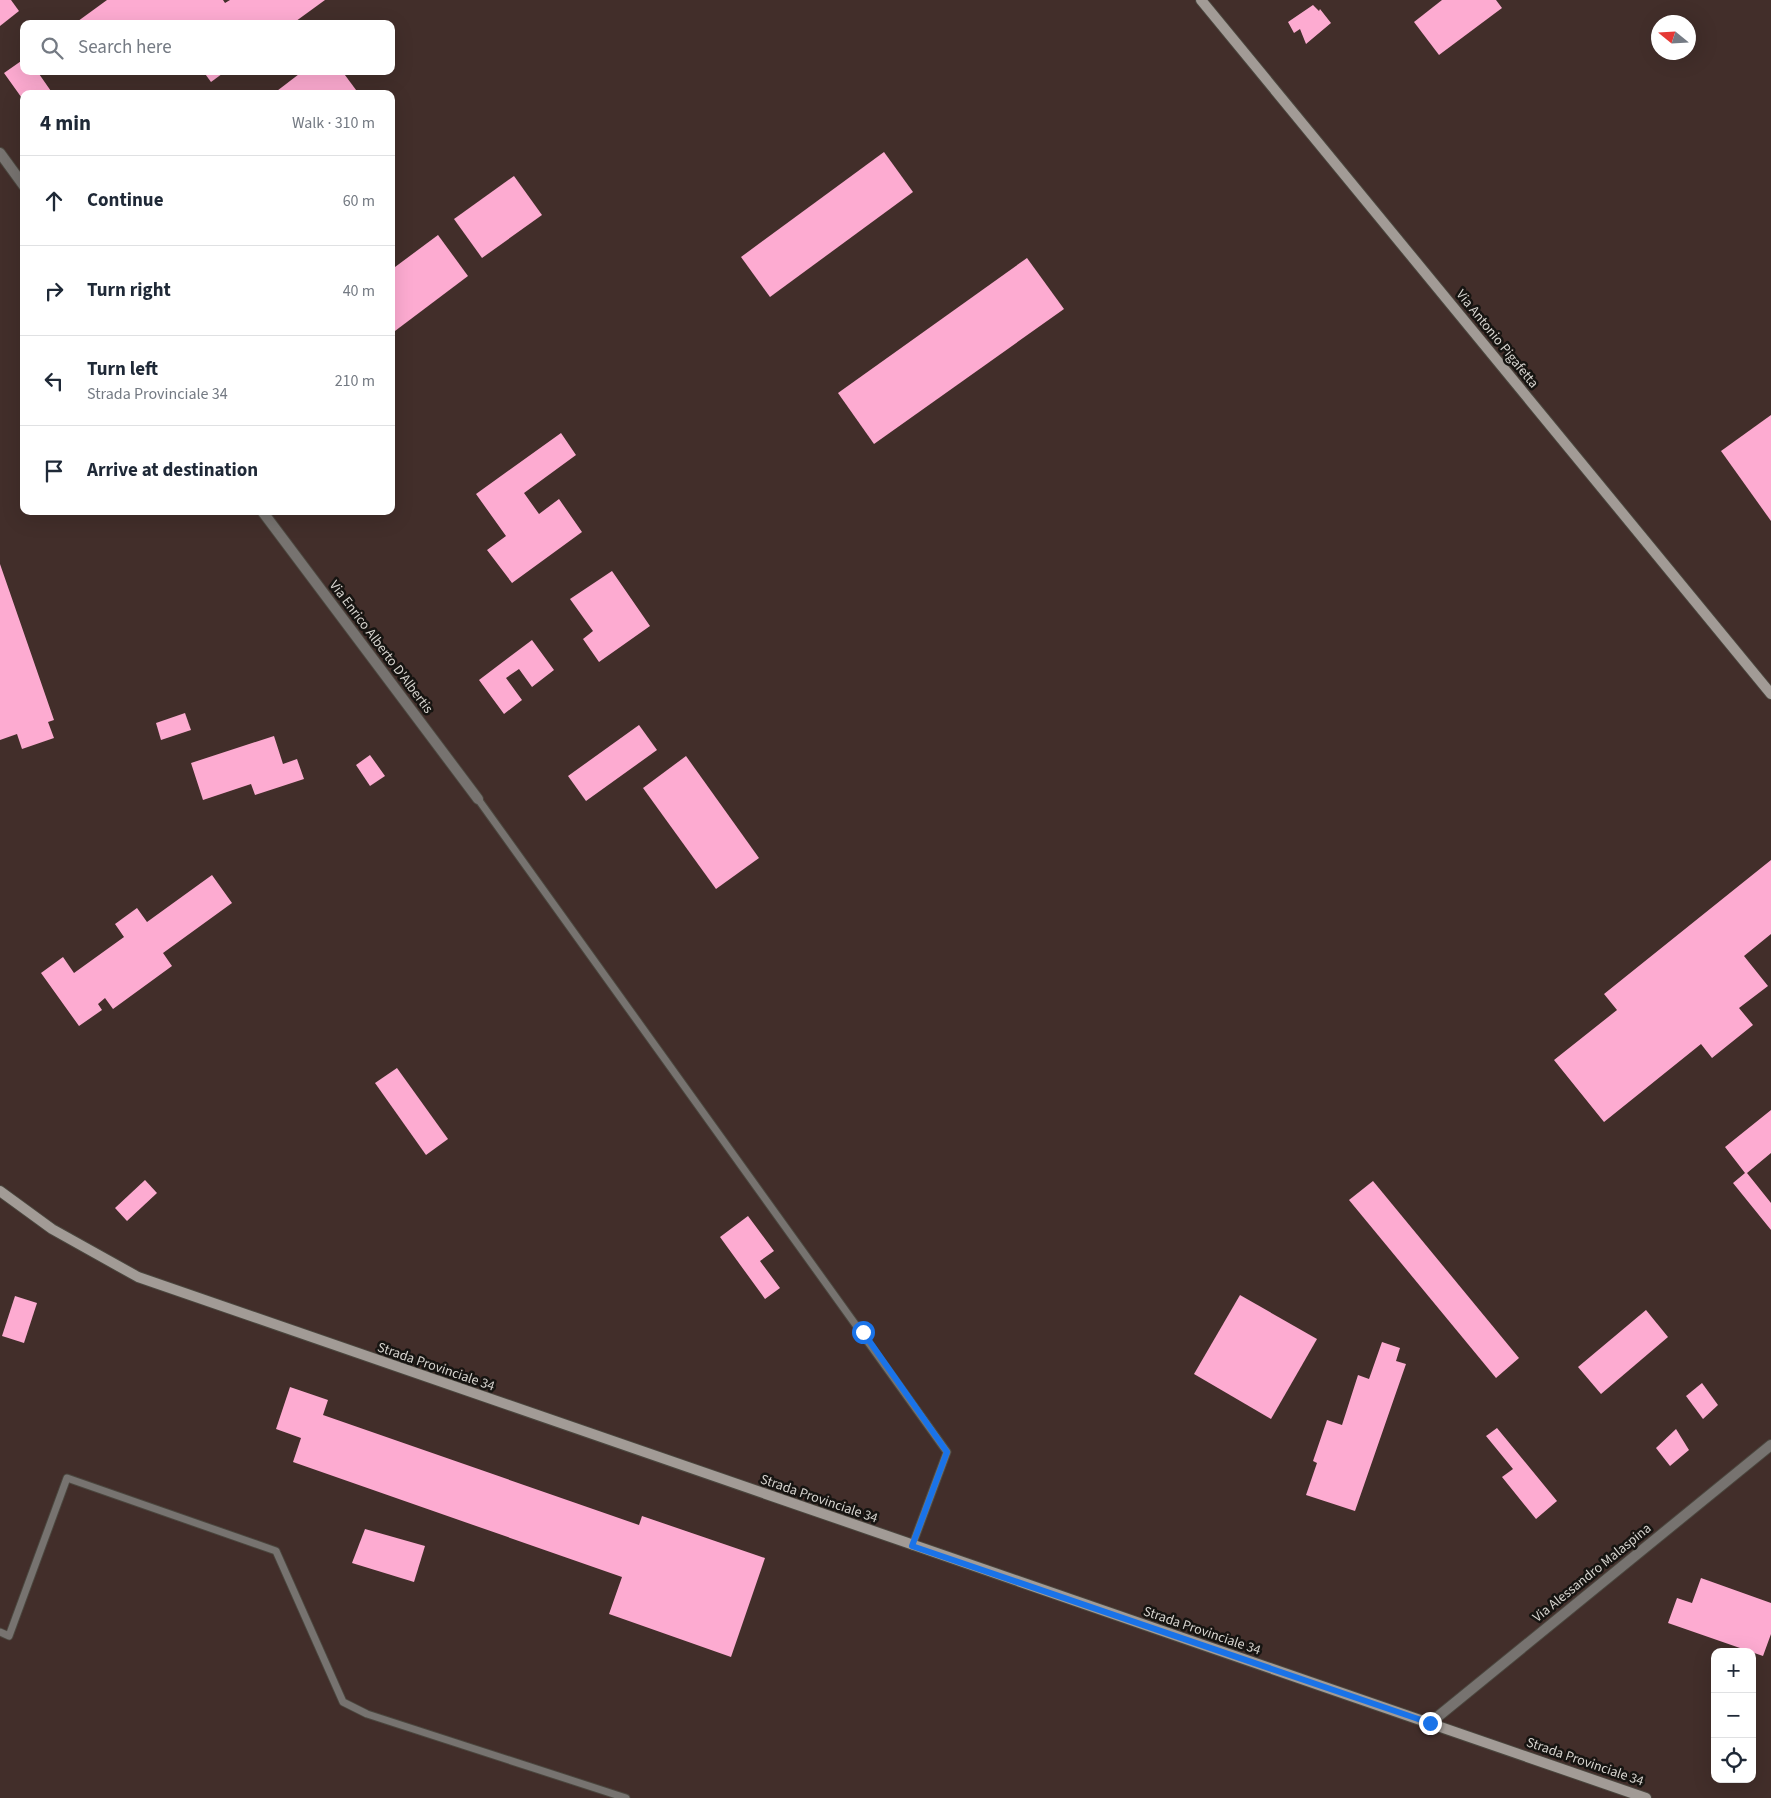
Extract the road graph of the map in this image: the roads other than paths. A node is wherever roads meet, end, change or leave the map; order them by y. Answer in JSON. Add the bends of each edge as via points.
{"nodes":[{"id":1,"x":1201,"y":0,"type":"edge"},
{"id":2,"x":0,"y":153,"type":"edge"},
{"id":3,"x":20,"y":180,"type":"edge"},
{"id":4,"x":265,"y":515,"type":"edge"},
{"id":5,"x":1771,"y":694,"type":"edge"},
{"id":6,"x":478,"y":799,"type":"joint"},
{"id":7,"x":0,"y":1191,"type":"edge"},
{"id":8,"x":1771,"y":1445,"type":"edge"},
{"id":9,"x":912,"y":1546,"type":"junction"},
{"id":10,"x":0,"y":1632,"type":"edge"},
{"id":11,"x":1430,"y":1723,"type":"junction"},
{"id":12,"x":626,"y":1798,"type":"edge"},
{"id":13,"x":1646,"y":1798,"type":"edge"}],
"edges":[{"from":1,"to":5,"type":"main road","name":"Via Antonio Pigafetta"},
{"from":2,"to":3,"type":"street"},
{"from":4,"to":6,"type":"street","name":"Via Enrico Alberto D'Albertis"},
{"from":6,"to":9,"type":"lane","via":[[947,1452]]},
{"from":7,"to":9,"type":"main road","name":"Strada Provinciale 34","via":[[52,1230],[138,1277]]},
{"from":8,"to":11,"type":"street","name":"Via Alessandro Malaspina"},
{"from":9,"to":11,"type":"main road","name":"Strada Provinciale 34"},
{"from":10,"to":12,"type":"lane","via":[[9,1636],[67,1478],[276,1551],[343,1702],[367,1714]]},
{"from":11,"to":13,"type":"main road","name":"Strada Provinciale 34"}]}
